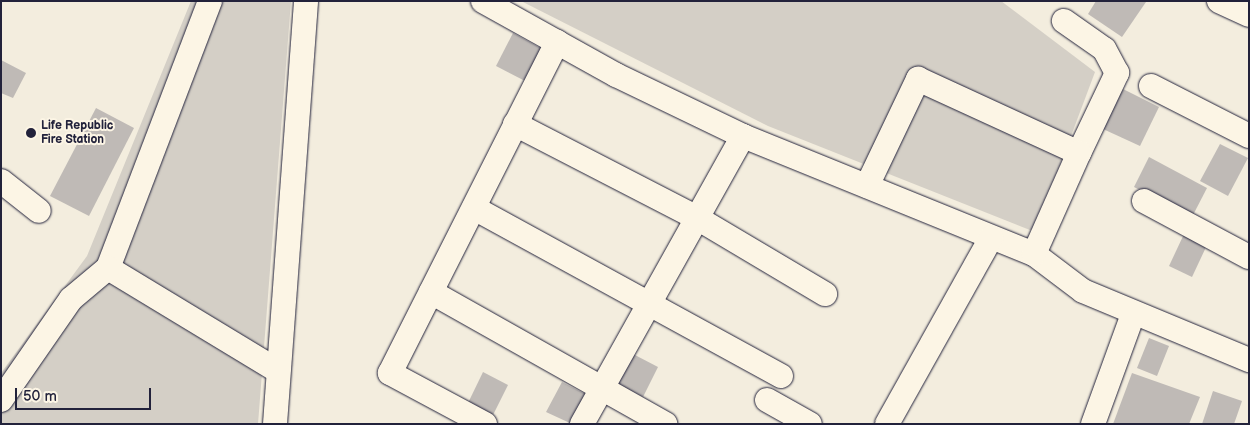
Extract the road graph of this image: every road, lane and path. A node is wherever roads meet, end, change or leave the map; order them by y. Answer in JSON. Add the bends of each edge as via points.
{"nodes":[{"id":1,"x":210,"y":1,"type":"edge"},
{"id":2,"x":306,"y":1,"type":"edge"},
{"id":3,"x":483,"y":1,"type":"edge"},
{"id":4,"x":1219,"y":1,"type":"edge"},
{"id":5,"x":1249,"y":15,"type":"edge"},
{"id":6,"x":1064,"y":21,"type":"dead end"},
{"id":7,"x":557,"y":42,"type":"junction"},
{"id":8,"x":1151,"y":86,"type":"dead end"},
{"id":9,"x":516,"y":124,"type":"junction"},
{"id":10,"x":743,"y":136,"type":"junction"},
{"id":11,"x":1249,"y":136,"type":"edge"},
{"id":12,"x":1079,"y":153,"type":"junction"},
{"id":13,"x":1,"y":182,"type":"edge"},
{"id":14,"x":867,"y":186,"type":"junction"},
{"id":15,"x":1144,"y":202,"type":"dead end"},
{"id":16,"x":474,"y":208,"type":"junction"},
{"id":17,"x":39,"y":211,"type":"dead end"},
{"id":18,"x":697,"y":218,"type":"junction"},
{"id":19,"x":991,"y":238,"type":"junction"},
{"id":20,"x":1034,"y":254,"type":"junction"},
{"id":21,"x":1249,"y":257,"type":"edge"},
{"id":22,"x":108,"y":268,"type":"junction"},
{"id":23,"x":431,"y":292,"type":"junction"},
{"id":24,"x":825,"y":294,"type":"dead end"},
{"id":25,"x":650,"y":303,"type":"junction"},
{"id":26,"x":1133,"y":314,"type":"junction"},
{"id":27,"x":1249,"y":360,"type":"edge"},
{"id":28,"x":278,"y":371,"type":"junction"},
{"id":29,"x":781,"y":376,"type":"dead end"},
{"id":30,"x":602,"y":387,"type":"junction"},
{"id":31,"x":1,"y":400,"type":"edge"},
{"id":32,"x":767,"y":400,"type":"dead end"},
{"id":33,"x":275,"y":424,"type":"edge"},
{"id":34,"x":485,"y":424,"type":"edge"},
{"id":35,"x":582,"y":424,"type":"edge"},
{"id":36,"x":665,"y":424,"type":"edge"},
{"id":37,"x":810,"y":424,"type":"edge"},
{"id":38,"x":887,"y":424,"type":"edge"},
{"id":39,"x":1093,"y":424,"type":"edge"}],
"edges":[{"from":1,"to":22,"type":"street"},
{"from":2,"to":28,"type":"street"},
{"from":3,"to":7,"type":"street"},
{"from":4,"to":5,"type":"street"},
{"from":6,"to":12,"type":"street","via":[[1104,49],[1117,73]]},
{"from":7,"to":9,"type":"street"},
{"from":7,"to":10,"type":"street","via":[[616,76]]},
{"from":8,"to":11,"type":"street"},
{"from":9,"to":16,"type":"street"},
{"from":9,"to":18,"type":"street"},
{"from":10,"to":14,"type":"street"},
{"from":10,"to":18,"type":"street"},
{"from":12,"to":14,"type":"street","via":[[918,78]]},
{"from":12,"to":20,"type":"street"},
{"from":13,"to":17,"type":"street"},
{"from":14,"to":19,"type":"street"},
{"from":15,"to":21,"type":"street"},
{"from":16,"to":23,"type":"street"},
{"from":16,"to":25,"type":"street"},
{"from":18,"to":24,"type":"street"},
{"from":18,"to":25,"type":"street"},
{"from":19,"to":20,"type":"street"},
{"from":19,"to":38,"type":"street"},
{"from":20,"to":26,"type":"street","via":[[1083,291]]},
{"from":22,"to":28,"type":"street"},
{"from":22,"to":31,"type":"street","via":[[71,299]]},
{"from":23,"to":30,"type":"street"},
{"from":23,"to":34,"type":"street","via":[[390,373]]},
{"from":25,"to":29,"type":"street"},
{"from":25,"to":30,"type":"street"},
{"from":26,"to":27,"type":"street"},
{"from":26,"to":39,"type":"street"},
{"from":28,"to":33,"type":"street"},
{"from":30,"to":35,"type":"street"},
{"from":30,"to":36,"type":"street"},
{"from":32,"to":37,"type":"street"}]}
